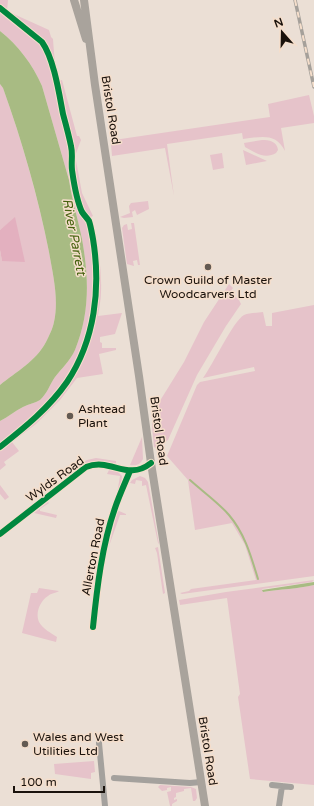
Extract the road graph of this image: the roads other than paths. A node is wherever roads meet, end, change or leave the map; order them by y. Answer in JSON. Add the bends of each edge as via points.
{"nodes":[{"id":1,"x":74,"y":0,"type":"edge"},
{"id":2,"x":84,"y":0,"type":"edge"},
{"id":3,"x":92,"y":59,"type":"junction"},
{"id":4,"x":151,"y":463,"type":"junction"},
{"id":5,"x":130,"y":471,"type":"junction"},
{"id":6,"x":0,"y":534,"type":"edge"},
{"id":7,"x":92,"y":627,"type":"dead end"},
{"id":8,"x":98,"y":744,"type":"dead end"},
{"id":9,"x":114,"y":778,"type":"dead end"},
{"id":10,"x":201,"y":782,"type":"junction"},
{"id":11,"x":272,"y":784,"type":"dead end"},
{"id":12,"x":282,"y":786,"type":"junction"},
{"id":13,"x":291,"y":787,"type":"dead end"},
{"id":14,"x":106,"y":806,"type":"edge"},
{"id":15,"x":205,"y":806,"type":"edge"},
{"id":16,"x":279,"y":806,"type":"edge"}],
"edges":[{"from":1,"to":3,"type":"main road","name":"Bristol Road"},
{"from":2,"to":3,"type":"main road","name":"Bristol Road"},
{"from":3,"to":4,"type":"main road","name":"Bristol Road"},
{"from":4,"to":5,"type":"street","via":[[142,469]]},
{"from":4,"to":10,"type":"main road","name":"Bristol Road"},
{"from":5,"to":6,"type":"street","name":"Wylds Road","via":[[96,464],[86,467]]},
{"from":5,"to":7,"type":"street","name":"Allerton Road","via":[[111,523]]},
{"from":8,"to":14,"type":"street"},
{"from":9,"to":10,"type":"street"},
{"from":10,"to":15,"type":"main road","name":"Bristol Road"},
{"from":11,"to":12,"type":"street"},
{"from":12,"to":13,"type":"street"},
{"from":12,"to":16,"type":"street"}]}
